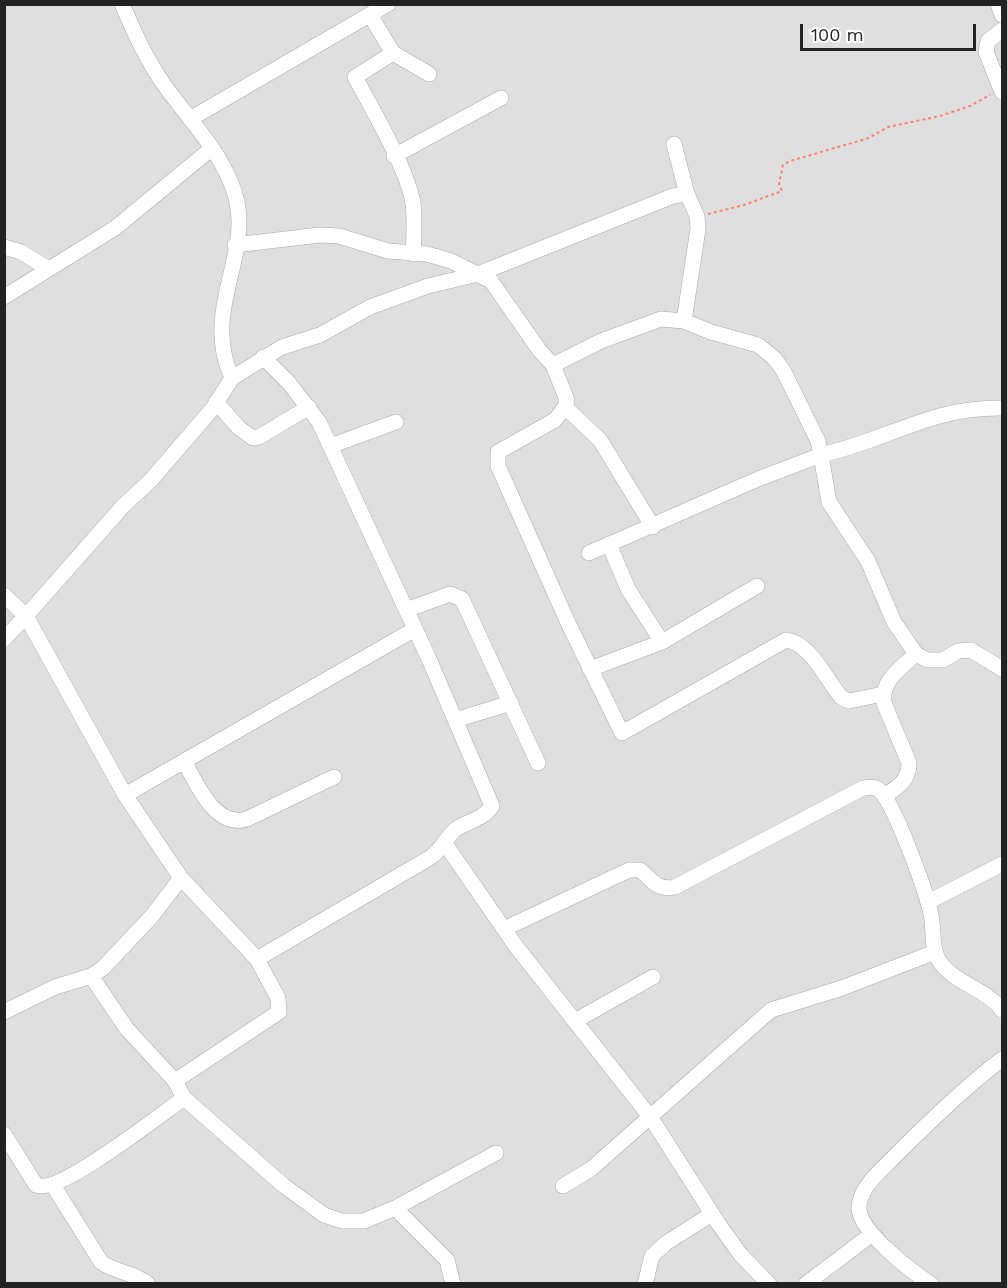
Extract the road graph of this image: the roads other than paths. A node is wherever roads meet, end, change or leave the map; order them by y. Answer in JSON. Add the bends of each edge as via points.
{"nodes":[{"id":1,"x":122,"y":4,"type":"edge"},
{"id":2,"x":388,"y":4,"type":"edge"},
{"id":3,"x":998,"y":4,"type":"edge"},
{"id":4,"x":370,"y":15,"type":"junction"},
{"id":5,"x":1002,"y":15,"type":"edge"},
{"id":6,"x":1002,"y":30,"type":"edge"},
{"id":7,"x":393,"y":52,"type":"junction"},
{"id":8,"x":429,"y":74,"type":"dead end"},
{"id":9,"x":1002,"y":91,"type":"edge"},
{"id":10,"x":501,"y":98,"type":"dead end"},
{"id":11,"x":190,"y":119,"type":"junction"},
{"id":12,"x":674,"y":144,"type":"dead end"},
{"id":13,"x":211,"y":150,"type":"junction"},
{"id":14,"x":394,"y":156,"type":"junction"},
{"id":15,"x":687,"y":194,"type":"junction"},
{"id":16,"x":235,"y":245,"type":"junction"},
{"id":17,"x":4,"y":248,"type":"edge"},
{"id":18,"x":413,"y":254,"type":"junction"},
{"id":19,"x":49,"y":269,"type":"junction"},
{"id":20,"x":478,"y":274,"type":"junction"},
{"id":21,"x":4,"y":297,"type":"edge"},
{"id":22,"x":684,"y":321,"type":"junction"},
{"id":23,"x":263,"y":357,"type":"junction"},
{"id":24,"x":553,"y":364,"type":"junction"},
{"id":25,"x":232,"y":378,"type":"junction"},
{"id":26,"x":216,"y":402,"type":"junction"},
{"id":27,"x":309,"y":407,"type":"junction"},
{"id":28,"x":565,"y":407,"type":"junction"},
{"id":29,"x":1002,"y":408,"type":"edge"},
{"id":30,"x":396,"y":422,"type":"dead end"},
{"id":31,"x":330,"y":446,"type":"junction"},
{"id":32,"x":821,"y":455,"type":"junction"},
{"id":33,"x":652,"y":526,"type":"junction"},
{"id":34,"x":609,"y":544,"type":"junction"},
{"id":35,"x":589,"y":553,"type":"dead end"},
{"id":36,"x":757,"y":586,"type":"dead end"},
{"id":37,"x":4,"y":595,"type":"edge"},
{"id":38,"x":406,"y":610,"type":"junction"},
{"id":39,"x":26,"y":616,"type":"junction"},
{"id":40,"x":415,"y":629,"type":"junction"},
{"id":41,"x":4,"y":639,"type":"edge"},
{"id":42,"x":662,"y":642,"type":"junction"},
{"id":43,"x":916,"y":654,"type":"junction"},
{"id":44,"x":590,"y":669,"type":"junction"},
{"id":45,"x":1002,"y":669,"type":"edge"},
{"id":46,"x":883,"y":694,"type":"junction"},
{"id":47,"x":511,"y":703,"type":"junction"},
{"id":48,"x":455,"y":720,"type":"junction"},
{"id":49,"x":184,"y":761,"type":"junction"},
{"id":50,"x":538,"y":763,"type":"dead end"},
{"id":51,"x":334,"y":777,"type":"dead end"},
{"id":52,"x":125,"y":795,"type":"junction"},
{"id":53,"x":884,"y":796,"type":"junction"},
{"id":54,"x":446,"y":844,"type":"junction"},
{"id":55,"x":1002,"y":864,"type":"edge"},
{"id":56,"x":181,"y":878,"type":"junction"},
{"id":57,"x":928,"y":902,"type":"junction"},
{"id":58,"x":506,"y":928,"type":"junction"},
{"id":59,"x":935,"y":952,"type":"junction"},
{"id":60,"x":257,"y":959,"type":"junction"},
{"id":61,"x":91,"y":976,"type":"junction"},
{"id":62,"x":653,"y":977,"type":"dead end"},
{"id":63,"x":1002,"y":1010,"type":"edge"},
{"id":64,"x":4,"y":1012,"type":"edge"},
{"id":65,"x":575,"y":1021,"type":"junction"},
{"id":66,"x":1002,"y":1059,"type":"edge"},
{"id":67,"x":175,"y":1081,"type":"junction"},
{"id":68,"x":184,"y":1098,"type":"junction"},
{"id":69,"x":651,"y":1118,"type":"junction"},
{"id":70,"x":4,"y":1134,"type":"edge"},
{"id":71,"x":496,"y":1153,"type":"dead end"},
{"id":72,"x":53,"y":1185,"type":"junction"},
{"id":73,"x":563,"y":1186,"type":"dead end"},
{"id":74,"x":395,"y":1208,"type":"junction"},
{"id":75,"x":712,"y":1214,"type":"junction"},
{"id":76,"x":872,"y":1234,"type":"junction"},
{"id":77,"x":148,"y":1284,"type":"edge"},
{"id":78,"x":453,"y":1284,"type":"edge"},
{"id":79,"x":645,"y":1284,"type":"edge"},
{"id":80,"x":769,"y":1284,"type":"edge"},
{"id":81,"x":806,"y":1284,"type":"edge"},
{"id":82,"x":931,"y":1284,"type":"edge"}],
"edges":[{"from":1,"to":11,"type":"street","via":[[149,60]]},
{"from":2,"to":4,"type":"street"},
{"from":3,"to":5,"type":"street"},
{"from":4,"to":7,"type":"street"},
{"from":4,"to":11,"type":"street"},
{"from":6,"to":9,"type":"street","via":[[988,41],[986,52]]},
{"from":7,"to":8,"type":"street"},
{"from":7,"to":14,"type":"street","via":[[355,77]]},
{"from":10,"to":14,"type":"street"},
{"from":11,"to":13,"type":"street"},
{"from":12,"to":15,"type":"street"},
{"from":13,"to":16,"type":"street","via":[[229,178],[237,202],[239,226]]},
{"from":13,"to":19,"type":"street","via":[[115,228]]},
{"from":14,"to":18,"type":"street","via":[[412,202]]},
{"from":15,"to":20,"type":"street","via":[[673,196]]},
{"from":15,"to":22,"type":"street","via":[[698,229]]},
{"from":16,"to":18,"type":"street","via":[[320,235]]},
{"from":16,"to":25,"type":"street","via":[[221,323]]},
{"from":17,"to":19,"type":"street","via":[[21,252]]},
{"from":18,"to":20,"type":"street","via":[[443,258]]},
{"from":19,"to":21,"type":"street"},
{"from":20,"to":23,"type":"street","via":[[428,286],[370,307],[320,335]]},
{"from":20,"to":24,"type":"street","via":[[491,281]]},
{"from":22,"to":24,"type":"street","via":[[662,319]]},
{"from":22,"to":32,"type":"street","via":[[711,333],[758,345],[774,358],[809,422]]},
{"from":23,"to":25,"type":"street"},
{"from":23,"to":27,"type":"street"},
{"from":24,"to":28,"type":"street","via":[[565,390]]},
{"from":25,"to":26,"type":"street"},
{"from":26,"to":27,"type":"street","via":[[253,438]]},
{"from":26,"to":39,"type":"street","via":[[151,480],[123,506]]},
{"from":27,"to":31,"type":"street"},
{"from":28,"to":33,"type":"street","via":[[600,440]]},
{"from":28,"to":44,"type":"street","via":[[555,420],[498,452],[496,459]]},
{"from":29,"to":32,"type":"street","via":[[936,414],[856,447]]},
{"from":30,"to":31,"type":"street"},
{"from":31,"to":38,"type":"street"},
{"from":32,"to":33,"type":"street"},
{"from":32,"to":43,"type":"street","via":[[829,502],[868,561],[894,622]]},
{"from":33,"to":34,"type":"street"},
{"from":34,"to":35,"type":"street"},
{"from":34,"to":42,"type":"street","via":[[628,589]]},
{"from":36,"to":42,"type":"street"},
{"from":37,"to":39,"type":"street"},
{"from":38,"to":40,"type":"street"},
{"from":38,"to":47,"type":"street","via":[[450,594],[459,596]]},
{"from":39,"to":41,"type":"street"},
{"from":39,"to":52,"type":"street"},
{"from":40,"to":48,"type":"street"},
{"from":40,"to":49,"type":"street"},
{"from":42,"to":44,"type":"street"},
{"from":43,"to":45,"type":"street","via":[[927,660],[943,660],[958,651],[971,650]]},
{"from":43,"to":46,"type":"street","via":[[885,684]]},
{"from":44,"to":46,"type":"street","via":[[622,733],[786,640],[798,642],[807,650],[842,698],[849,701]]},
{"from":46,"to":53,"type":"street","via":[[909,763],[902,785]]},
{"from":47,"to":48,"type":"street"},
{"from":47,"to":50,"type":"street"},
{"from":48,"to":54,"type":"street","via":[[492,806],[488,813],[458,828]]},
{"from":49,"to":51,"type":"street","via":[[208,801],[232,821],[248,819]]},
{"from":49,"to":52,"type":"street"},
{"from":52,"to":56,"type":"street"},
{"from":53,"to":57,"type":"street"},
{"from":53,"to":58,"type":"street","via":[[873,786],[863,788],[675,887],[658,886],[639,870],[629,870]]},
{"from":54,"to":58,"type":"street"},
{"from":54,"to":60,"type":"street","via":[[431,857]]},
{"from":55,"to":57,"type":"street"},
{"from":56,"to":60,"type":"street"},
{"from":56,"to":61,"type":"street","via":[[152,916]]},
{"from":57,"to":59,"type":"street"},
{"from":58,"to":65,"type":"street"},
{"from":59,"to":63,"type":"street","via":[[952,974],[990,996]]},
{"from":59,"to":69,"type":"street","via":[[771,1010]]},
{"from":60,"to":67,"type":"street","via":[[278,998],[279,1012]]},
{"from":61,"to":64,"type":"street","via":[[55,987]]},
{"from":61,"to":67,"type":"street","via":[[127,1029]]},
{"from":62,"to":65,"type":"street"},
{"from":65,"to":69,"type":"street"},
{"from":66,"to":76,"type":"street","via":[[919,1133],[862,1193],[863,1222]]},
{"from":67,"to":68,"type":"street"},
{"from":68,"to":72,"type":"street","via":[[87,1167]]},
{"from":68,"to":74,"type":"street","via":[[283,1185],[324,1215],[342,1221],[364,1221]]},
{"from":69,"to":73,"type":"street","via":[[591,1169]]},
{"from":69,"to":75,"type":"street"},
{"from":70,"to":72,"type":"street","via":[[36,1185]]},
{"from":71,"to":74,"type":"street"},
{"from":72,"to":77,"type":"street","via":[[101,1262],[109,1268],[136,1274]]},
{"from":74,"to":78,"type":"street","via":[[447,1260]]},
{"from":75,"to":79,"type":"street","via":[[652,1256]]},
{"from":75,"to":80,"type":"street","via":[[740,1254]]},
{"from":76,"to":81,"type":"street"},
{"from":76,"to":82,"type":"street"}]}
